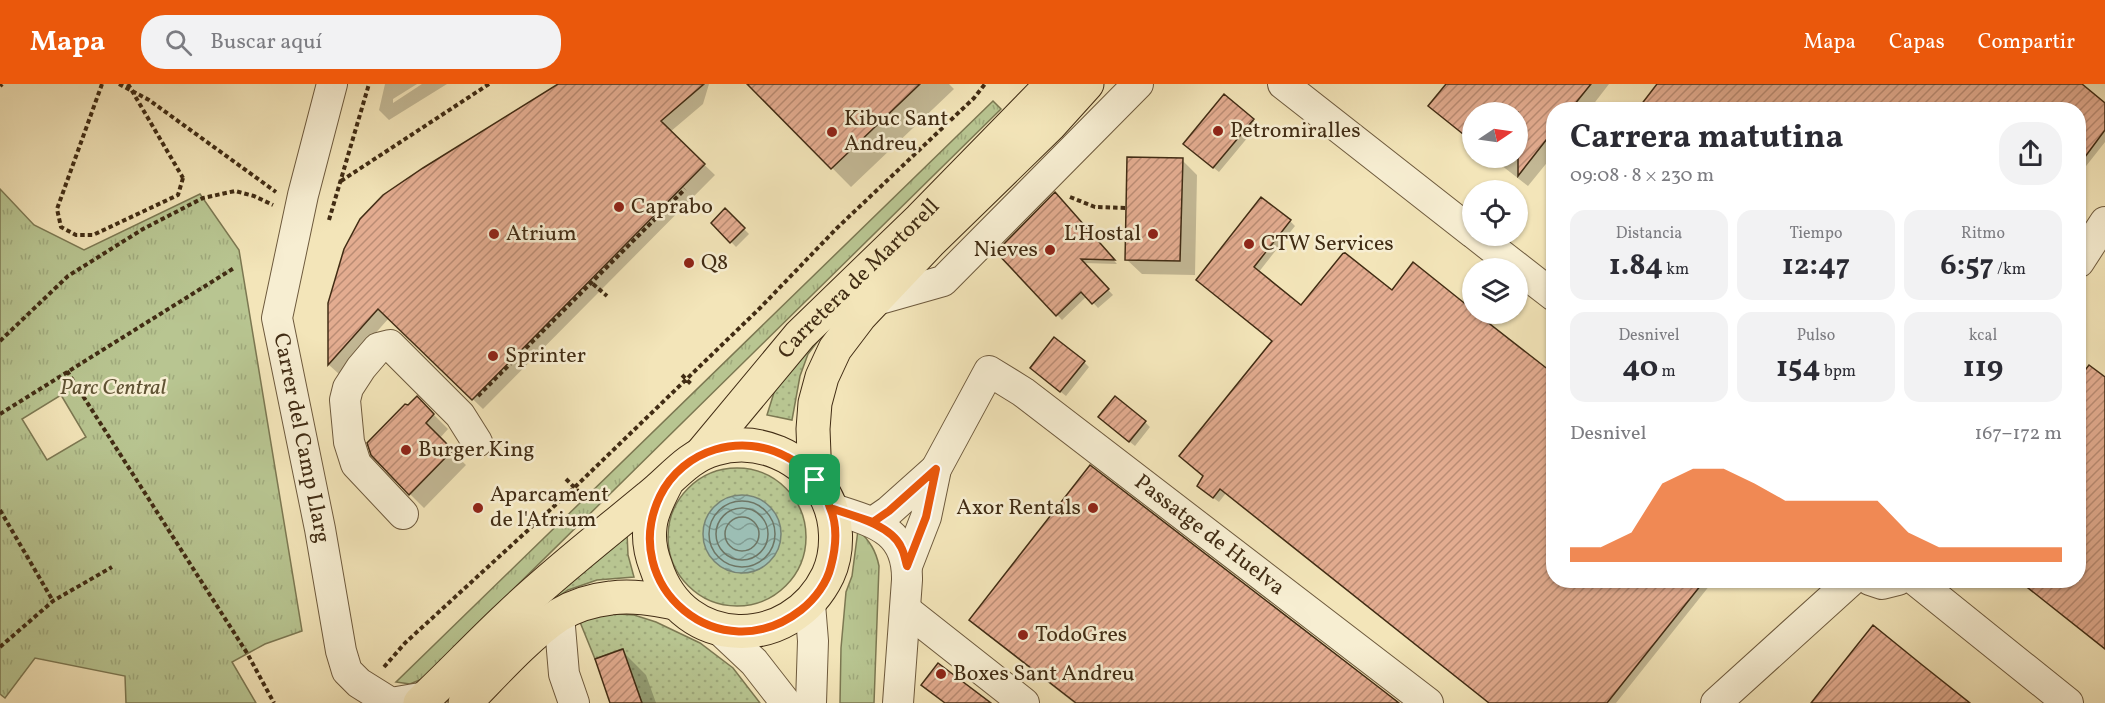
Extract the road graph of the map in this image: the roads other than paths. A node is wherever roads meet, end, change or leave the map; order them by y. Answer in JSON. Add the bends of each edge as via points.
{"nodes":[{"id":1,"x":332,"y":84,"type":"edge"},
{"id":2,"x":1052,"y":84,"type":"edge"},
{"id":3,"x":1087,"y":84,"type":"edge"},
{"id":4,"x":1138,"y":84,"type":"edge"},
{"id":5,"x":1283,"y":84,"type":"edge"},
{"id":6,"x":1024,"y":98,"type":"edge"},
{"id":7,"x":2105,"y":222,"type":"edge"},
{"id":8,"x":1462,"y":223,"type":"edge"},
{"id":9,"x":1490,"y":246,"type":"edge"},
{"id":10,"x":2086,"y":251,"type":"edge"},
{"id":11,"x":1546,"y":290,"type":"edge"},
{"id":12,"x":876,"y":300,"type":"junction"},
{"id":13,"x":477,"y":442,"type":"dead end"},
{"id":14,"x":701,"y":454,"type":"junction"},
{"id":15,"x":936,"y":469,"type":"junction"},
{"id":16,"x":666,"y":484,"type":"junction"},
{"id":17,"x":823,"y":494,"type":"junction"},
{"id":18,"x":403,"y":514,"type":"dead end"},
{"id":19,"x":873,"y":522,"type":"junction"},
{"id":20,"x":907,"y":566,"type":"junction"},
{"id":21,"x":1843,"y":588,"type":"edge"},
{"id":22,"x":1925,"y":588,"type":"edge"},
{"id":23,"x":675,"y":603,"type":"junction"},
{"id":24,"x":810,"y":604,"type":"junction"},
{"id":25,"x":906,"y":610,"type":"junction"},
{"id":26,"x":559,"y":615,"type":"junction"},
{"id":27,"x":720,"y":630,"type":"junction"},
{"id":28,"x":522,"y":647,"type":"junction"},
{"id":29,"x":564,"y":674,"type":"junction"},
{"id":30,"x":423,"y":700,"type":"edge"},
{"id":31,"x":465,"y":703,"type":"edge"},
{"id":32,"x":574,"y":703,"type":"edge"},
{"id":33,"x":786,"y":703,"type":"edge"},
{"id":34,"x":811,"y":703,"type":"edge"},
{"id":35,"x":898,"y":703,"type":"edge"},
{"id":36,"x":1024,"y":703,"type":"edge"},
{"id":37,"x":1428,"y":703,"type":"edge"},
{"id":38,"x":1716,"y":703,"type":"edge"},
{"id":39,"x":2068,"y":703,"type":"edge"}],
"edges":[{"from":1,"to":30,"type":"street","name":"Carrer del Camp Llarg","via":[[291,201],[277,318],[347,671],[359,684],[391,703]]},
{"from":2,"to":6,"type":"main road","name":"Carretera de Martorell"},
{"from":3,"to":12,"type":"main road","name":"Carretera de Martorell"},
{"from":4,"to":12,"type":"street","name":"Carretera de Martorell","via":[[944,281]]},
{"from":5,"to":8,"type":"street"},
{"from":6,"to":14,"type":"main road","name":"Carretera de Martorell","via":[[800,335]]},
{"from":7,"to":10,"type":"street"},
{"from":9,"to":11,"type":"street"},
{"from":12,"to":17,"type":"main road","name":"Carretera de Martorell","via":[[835,349],[822,377],[813,429]]},
{"from":13,"to":18,"type":"street","via":[[460,415],[390,345],[378,348],[348,388],[345,400],[350,442],[356,464]]},
{"from":14,"to":16,"type":"main road","name":"Carretera de Martorell"},
{"from":14,"to":17,"type":"main road","name":"Carretera de Martorell","via":[[745,444],[770,449],[790,458]]},
{"from":15,"to":19,"type":"street"},
{"from":15,"to":20,"type":"street","via":[[926,517]]},
{"from":15,"to":37,"type":"street","name":"Passatge de Huelva","via":[[989,371],[1023,392]]},
{"from":16,"to":23,"type":"main road","name":"Carretera de Martorell","via":[[653,511],[650,549],[659,577]]},
{"from":16,"to":30,"type":"main road","name":"Carretera de Martorell","via":[[510,615]]},
{"from":17,"to":19,"type":"street"},
{"from":17,"to":24,"type":"main road","name":"Carretera de Martorell","via":[[835,526],[835,548],[829,573]]},
{"from":19,"to":20,"type":"street","via":[[901,544]]},
{"from":20,"to":25,"type":"street"},
{"from":21,"to":38,"type":"street"},
{"from":22,"to":39,"type":"street"},
{"from":23,"to":26,"type":"main road","name":"Carretera de Martorell","via":[[613,597]]},
{"from":23,"to":27,"type":"main road","name":"Carretera de Martorell","via":[[701,623]]},
{"from":24,"to":27,"type":"main road","name":"Carretera de Martorell","via":[[774,627],[754,632]]},
{"from":24,"to":34,"type":"street"},
{"from":25,"to":35,"type":"street"},
{"from":25,"to":36,"type":"street"},
{"from":26,"to":28,"type":"main road","name":"Carretera de Martorell"},
{"from":26,"to":29,"type":"street"},
{"from":27,"to":33,"type":"street","via":[[754,662]]},
{"from":28,"to":29,"type":"street","via":[[544,657]]},
{"from":28,"to":31,"type":"main road","name":"Carretera de Martorell"},
{"from":29,"to":32,"type":"street"}]}
